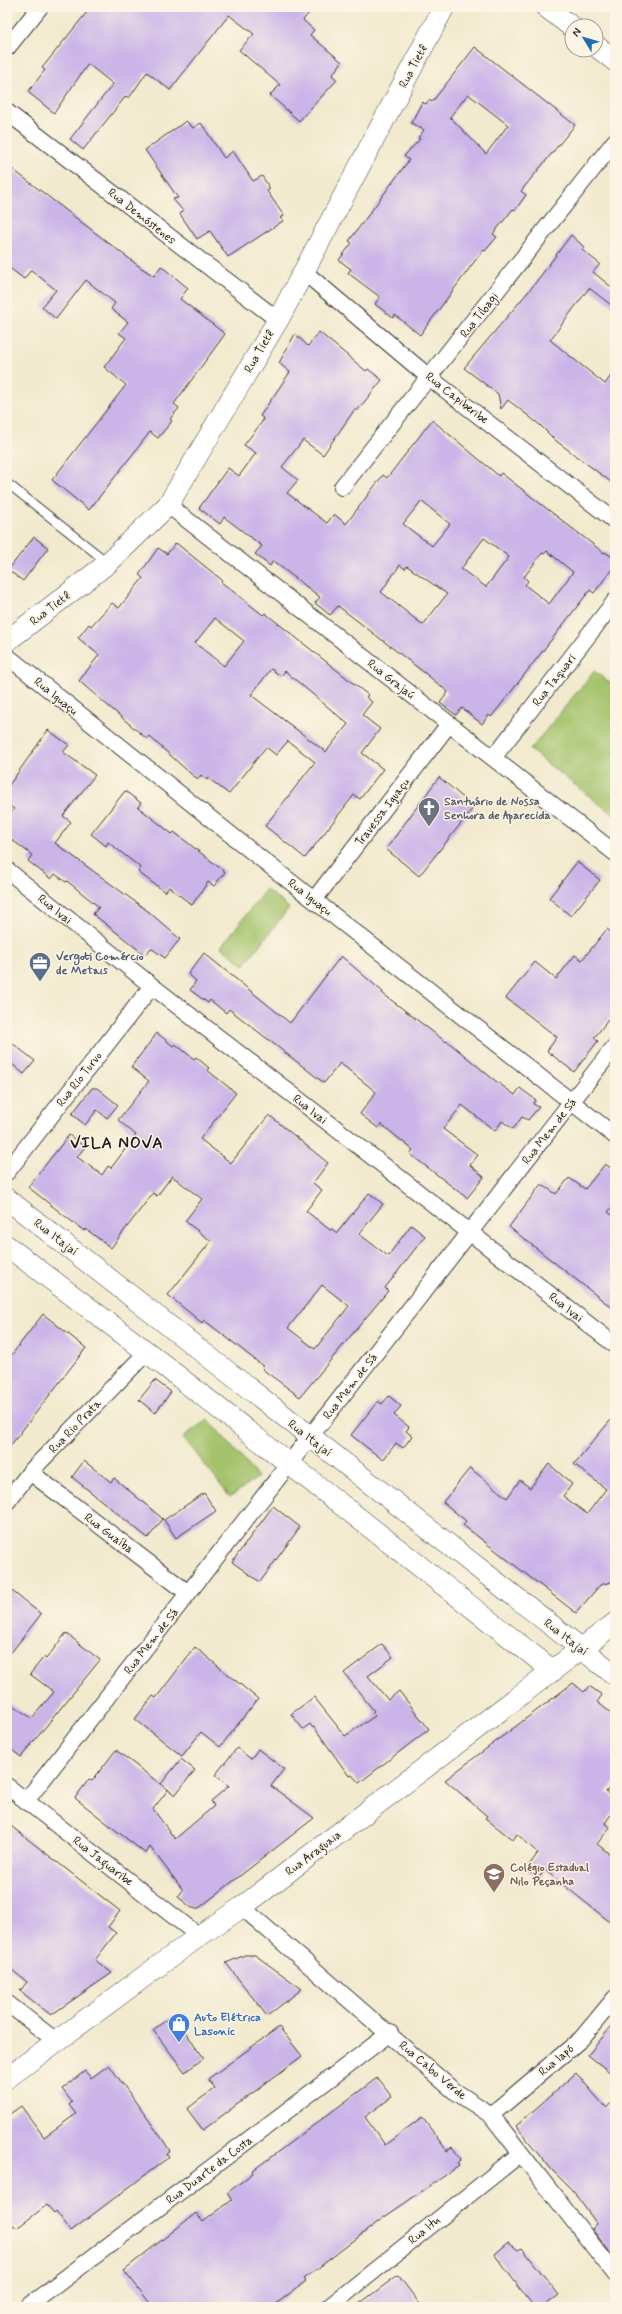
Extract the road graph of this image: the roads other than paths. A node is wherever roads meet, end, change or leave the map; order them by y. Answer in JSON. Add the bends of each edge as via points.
{"nodes":[{"id":1,"x":40,"y":7,"type":"edge"},
{"id":2,"x":444,"y":7,"type":"edge"},
{"id":3,"x":546,"y":7,"type":"edge"},
{"id":4,"x":564,"y":21,"type":"edge"},
{"id":5,"x":7,"y":48,"type":"edge"},
{"id":6,"x":604,"y":52,"type":"edge"},
{"id":7,"x":615,"y":61,"type":"edge"},
{"id":8,"x":7,"y":112,"type":"edge"},
{"id":9,"x":615,"y":141,"type":"edge"},
{"id":10,"x":303,"y":271,"type":"junction"},
{"id":11,"x":278,"y":320,"type":"junction"},
{"id":12,"x":430,"y":378,"type":"junction"},
{"id":13,"x":7,"y":483,"type":"edge"},
{"id":14,"x":342,"y":487,"type":"dead end"},
{"id":15,"x":168,"y":505,"type":"junction"},
{"id":16,"x":615,"y":521,"type":"edge"},
{"id":17,"x":108,"y":563,"type":"junction"},
{"id":18,"x":615,"y":601,"type":"edge"},
{"id":19,"x":7,"y":641,"type":"edge"},
{"id":20,"x":7,"y":656,"type":"edge"},
{"id":21,"x":449,"y":724,"type":"junction"},
{"id":22,"x":493,"y":758,"type":"junction"},
{"id":23,"x":615,"y":853,"type":"edge"},
{"id":24,"x":7,"y":870,"type":"edge"},
{"id":25,"x":314,"y":900,"type":"junction"},
{"id":26,"x":152,"y":986,"type":"junction"},
{"id":27,"x":615,"y":1046,"type":"edge"},
{"id":28,"x":572,"y":1102,"type":"junction"},
{"id":29,"x":615,"y":1136,"type":"edge"},
{"id":30,"x":7,"y":1172,"type":"edge"},
{"id":31,"x":7,"y":1199,"type":"edge"},
{"id":32,"x":470,"y":1233,"type":"junction"},
{"id":33,"x":7,"y":1246,"type":"edge"},
{"id":34,"x":615,"y":1345,"type":"edge"},
{"id":35,"x":146,"y":1352,"type":"junction"},
{"id":36,"x":310,"y":1437,"type":"junction"},
{"id":37,"x":289,"y":1464,"type":"junction"},
{"id":38,"x":30,"y":1472,"type":"junction"},
{"id":39,"x":7,"y":1502,"type":"edge"},
{"id":40,"x":188,"y":1593,"type":"junction"},
{"id":41,"x":615,"y":1623,"type":"edge"},
{"id":42,"x":582,"y":1649,"type":"junction"},
{"id":43,"x":553,"y":1670,"type":"junction"},
{"id":44,"x":615,"y":1675,"type":"edge"},
{"id":45,"x":7,"y":1786,"type":"edge"},
{"id":46,"x":26,"y":1802,"type":"junction"},
{"id":47,"x":242,"y":1907,"type":"junction"},
{"id":48,"x":199,"y":1936,"type":"junction"},
{"id":49,"x":615,"y":1998,"type":"edge"},
{"id":50,"x":7,"y":2003,"type":"edge"},
{"id":51,"x":390,"y":2033,"type":"junction"},
{"id":52,"x":56,"y":2041,"type":"junction"},
{"id":53,"x":7,"y":2078,"type":"edge"},
{"id":54,"x":491,"y":2115,"type":"junction"},
{"id":55,"x":520,"y":2154,"type":"junction"},
{"id":56,"x":615,"y":2274,"type":"edge"},
{"id":57,"x":27,"y":2307,"type":"edge"},
{"id":58,"x":328,"y":2307,"type":"edge"}],
"edges":[{"from":1,"to":5,"type":"street"},
{"from":2,"to":10,"type":"street","name":"Rua Tietê"},
{"from":3,"to":4,"type":"street"},
{"from":6,"to":7,"type":"street"},
{"from":8,"to":11,"type":"street","name":"Rua Demóstenes"},
{"from":9,"to":12,"type":"street","name":"Rua Tibagi"},
{"from":10,"to":11,"type":"street","name":"Rua Tietê"},
{"from":10,"to":12,"type":"street","name":"Rua Capiberibe"},
{"from":11,"to":15,"type":"street","name":"Rua Tietê"},
{"from":12,"to":14,"type":"street","name":"Rua Tibagi"},
{"from":12,"to":16,"type":"street","name":"Rua Capiberibe"},
{"from":13,"to":17,"type":"lane"},
{"from":15,"to":17,"type":"street","name":"Rua Tietê"},
{"from":15,"to":21,"type":"street","name":"Rua Grajaú"},
{"from":17,"to":19,"type":"street","name":"Rua Tietê"},
{"from":18,"to":22,"type":"street","name":"Rua Taquari"},
{"from":20,"to":25,"type":"street","name":"Rua Iguaçu"},
{"from":21,"to":22,"type":"street","name":"Rua Grajaú"},
{"from":21,"to":25,"type":"street","name":"Travessa Iguaçu"},
{"from":22,"to":23,"type":"street","name":"Rua Grajaú"},
{"from":24,"to":26,"type":"street","name":"Rua Ivai"},
{"from":25,"to":28,"type":"street","name":"Rua Iguaçu"},
{"from":26,"to":30,"type":"street","name":"Rua Rio Turvo"},
{"from":26,"to":32,"type":"street","name":"Rua Ivai"},
{"from":27,"to":28,"type":"street","name":"Rua Mem de Sá"},
{"from":28,"to":29,"type":"street","name":"Rua Iguaçu"},
{"from":28,"to":32,"type":"street","name":"Rua Mem de Sá"},
{"from":31,"to":36,"type":"street","name":"Rua Itajaí"},
{"from":32,"to":34,"type":"street","name":"Rua Ivai"},
{"from":32,"to":36,"type":"street","name":"Rua Mem de Sá"},
{"from":33,"to":35,"type":"street"},
{"from":35,"to":37,"type":"street"},
{"from":35,"to":38,"type":"street","name":"Rua Rio Prata"},
{"from":36,"to":37,"type":"street","name":"Rua Mem de Sá"},
{"from":36,"to":42,"type":"street","name":"Rua Itajaí"},
{"from":37,"to":40,"type":"street","name":"Rua Mem de Sá"},
{"from":37,"to":43,"type":"street"},
{"from":38,"to":39,"type":"street","name":"Rua Rio Prata"},
{"from":38,"to":40,"type":"street","name":"Rua Guaíba"},
{"from":40,"to":46,"type":"street","name":"Rua Mem de Sá"},
{"from":41,"to":42,"type":"street","name":"Rua Araguaia"},
{"from":42,"to":43,"type":"street","name":"Rua Araguaia"},
{"from":42,"to":44,"type":"street","name":"Rua Itajaí"},
{"from":43,"to":47,"type":"street","name":"Rua Araguaia"},
{"from":45,"to":46,"type":"street","name":"Rua Jaguaribe"},
{"from":46,"to":48,"type":"street","name":"Rua Jaguaribe"},
{"from":47,"to":48,"type":"street","name":"Rua Araguaia"},
{"from":47,"to":51,"type":"street","name":"Rua Cabo Verde"},
{"from":48,"to":52,"type":"street","name":"Rua Araguaia"},
{"from":49,"to":54,"type":"street","name":"Rua Iapó","via":[[581,2039]]},
{"from":50,"to":52,"type":"street"},
{"from":51,"to":54,"type":"street","name":"Rua Cabo Verde","via":[[453,2090]]},
{"from":51,"to":57,"type":"street","name":"Rua Duarte da Costa"},
{"from":52,"to":53,"type":"street","name":"Rua Araguaia"},
{"from":54,"to":55,"type":"street","name":"Rua Cabo Verde"},
{"from":55,"to":56,"type":"street","name":"Rua Cabo Verde"},
{"from":55,"to":58,"type":"street","name":"Rua Itu"}]}
